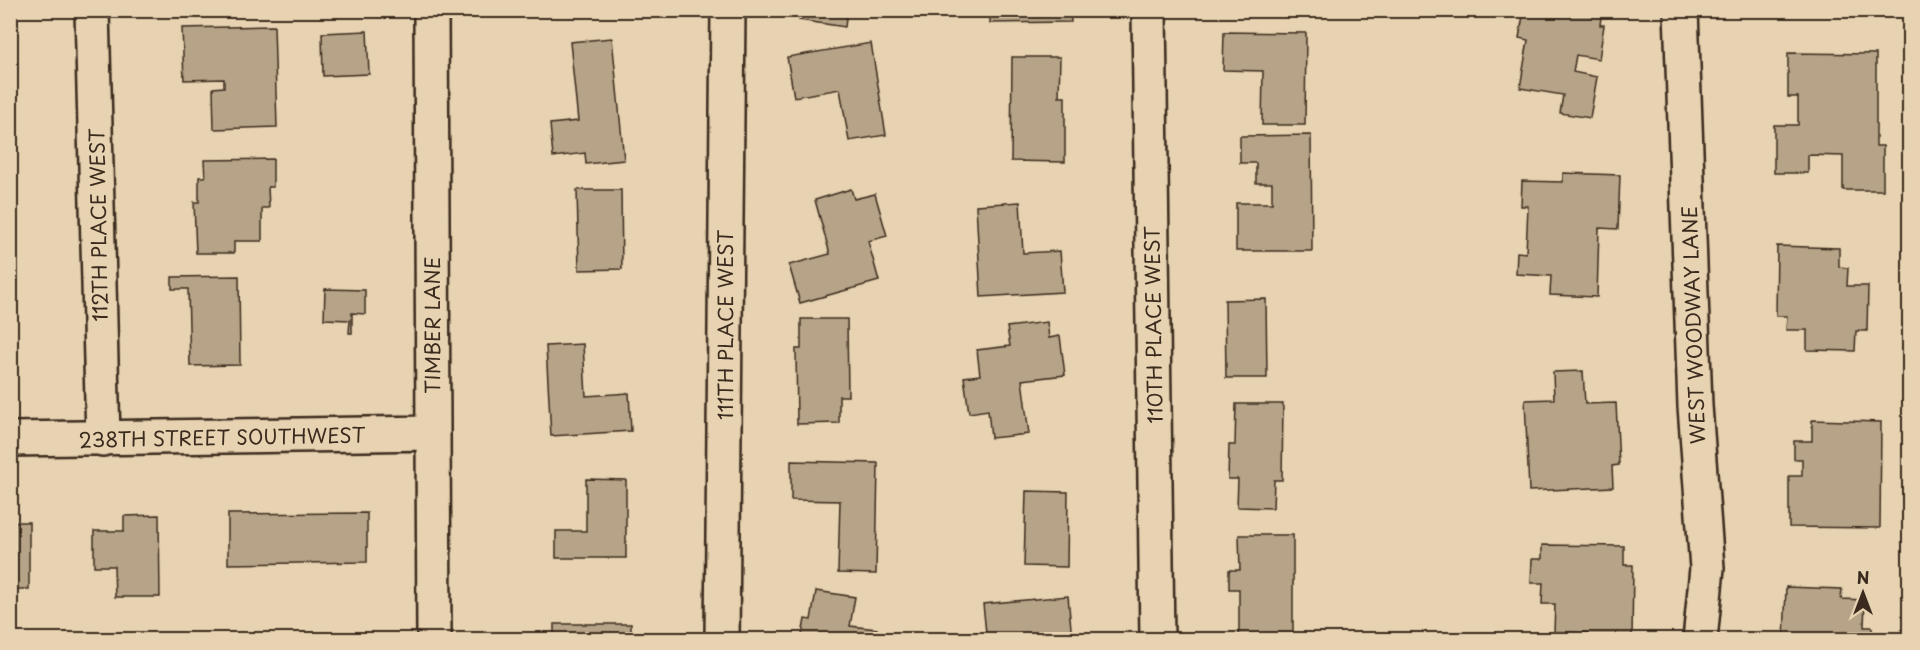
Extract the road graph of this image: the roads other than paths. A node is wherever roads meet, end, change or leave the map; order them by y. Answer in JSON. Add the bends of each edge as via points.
{"nodes":[{"id":1,"x":92,"y":10,"type":"edge"},
{"id":2,"x":431,"y":10,"type":"edge"},
{"id":3,"x":728,"y":10,"type":"edge"},
{"id":4,"x":1149,"y":10,"type":"edge"},
{"id":5,"x":1681,"y":10,"type":"edge"},
{"id":6,"x":433,"y":433,"type":"junction"},
{"id":7,"x":10,"y":439,"type":"edge"},
{"id":8,"x":103,"y":439,"type":"junction"},
{"id":9,"x":434,"y":639,"type":"edge"},
{"id":10,"x":722,"y":639,"type":"edge"},
{"id":11,"x":1157,"y":639,"type":"edge"},
{"id":12,"x":1700,"y":639,"type":"edge"}],
"edges":[{"from":1,"to":8,"type":"street","name":"112TH PLACE WEST"},
{"from":2,"to":6,"type":"street","name":"TIMBER LANE"},
{"from":3,"to":10,"type":"street","name":"111TH PLACE WEST"},
{"from":4,"to":11,"type":"street","name":"110TH PLACE WEST"},
{"from":5,"to":12,"type":"street","name":"WEST WOODWAY LANE","via":[[1695,406],[1707,568]]},
{"from":6,"to":8,"type":"street","name":"238TH STREET SOUTHWEST"},
{"from":6,"to":9,"type":"street","name":"TIMBER LANE"},
{"from":7,"to":8,"type":"street","name":"238TH STREET SOUTHWEST"}]}
